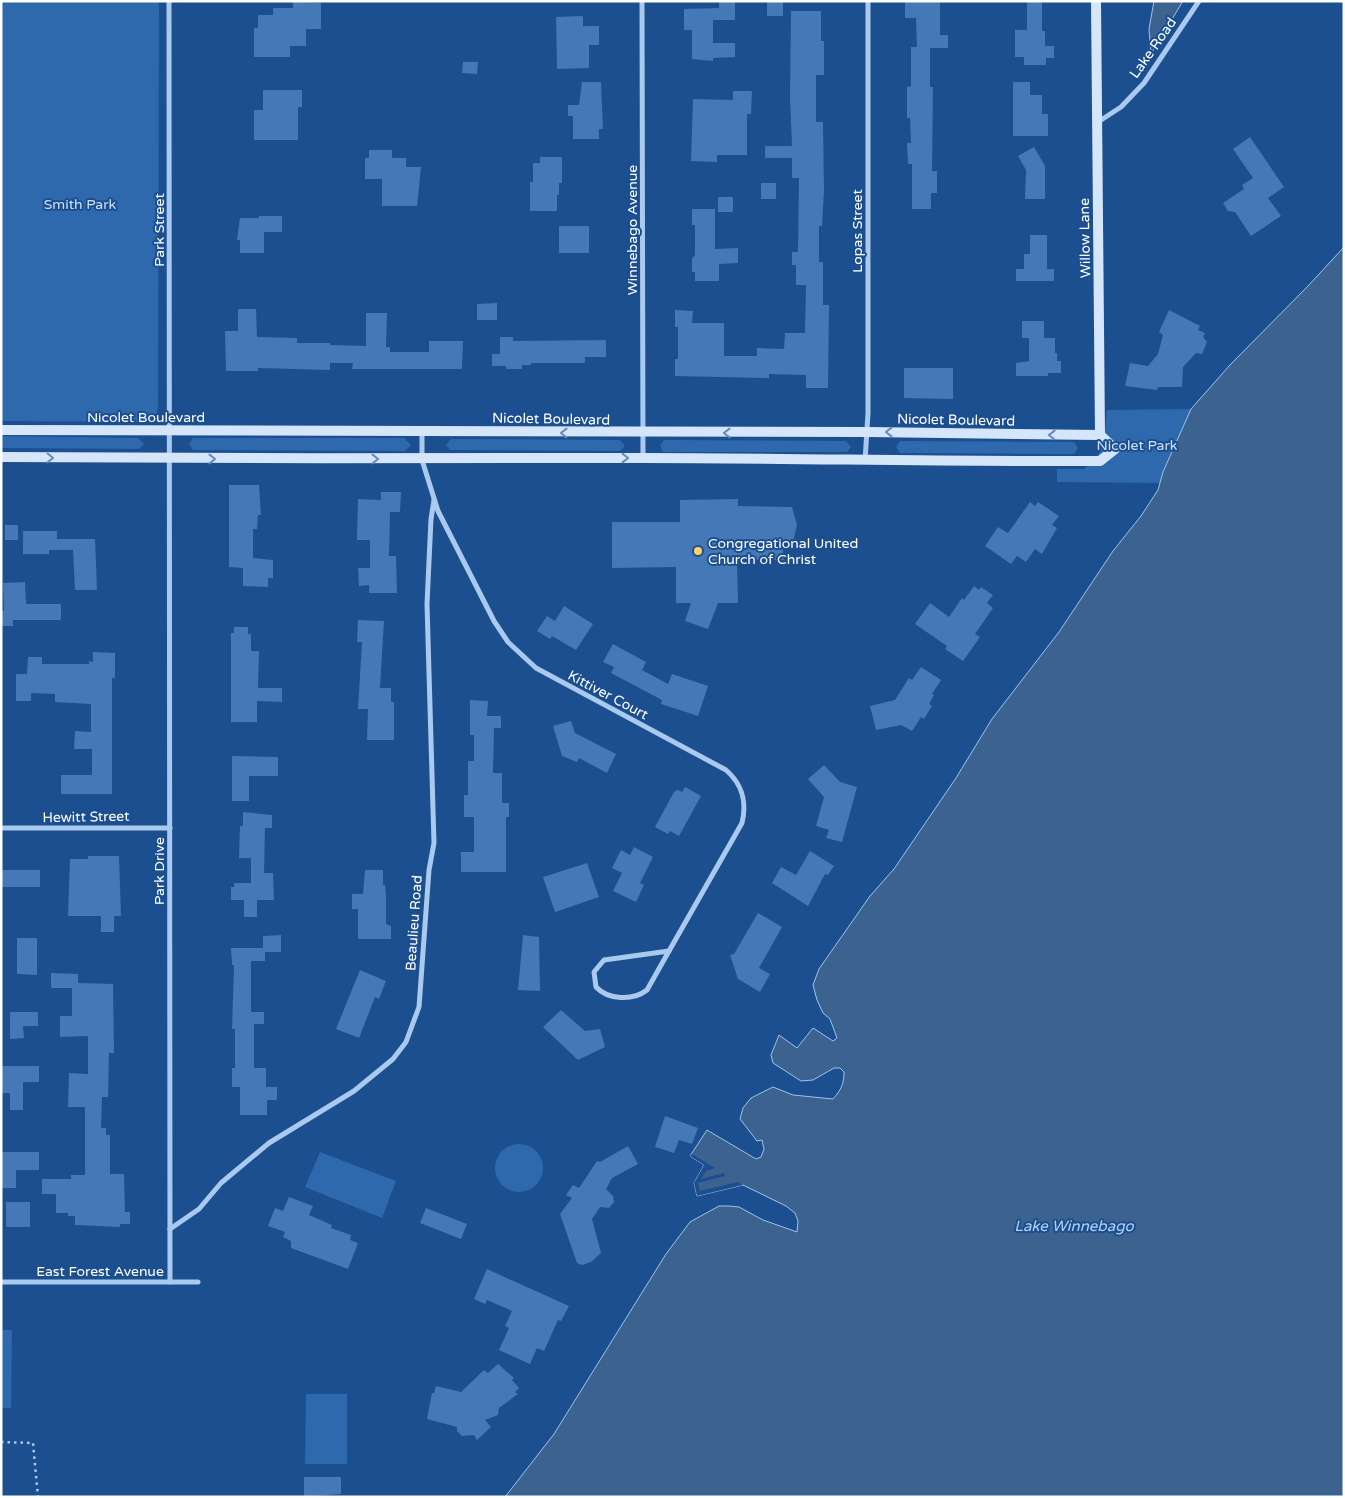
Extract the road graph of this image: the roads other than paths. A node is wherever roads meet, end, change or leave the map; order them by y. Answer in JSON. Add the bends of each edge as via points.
{"nodes":[{"id":1,"x":169,"y":1,"type":"edge"},
{"id":2,"x":642,"y":1,"type":"edge"},
{"id":3,"x":868,"y":1,"type":"edge"},
{"id":4,"x":1096,"y":1,"type":"edge"},
{"id":5,"x":1199,"y":1,"type":"edge"},
{"id":6,"x":1097,"y":122,"type":"junction"},
{"id":7,"x":1,"y":430,"type":"edge"},
{"id":8,"x":170,"y":431,"type":"junction"},
{"id":9,"x":422,"y":431,"type":"junction"},
{"id":10,"x":868,"y":432,"type":"junction"},
{"id":11,"x":643,"y":433,"type":"junction"},
{"id":12,"x":1100,"y":435,"type":"junction"},
{"id":13,"x":1,"y":457,"type":"edge"},
{"id":14,"x":643,"y":458,"type":"junction"},
{"id":15,"x":170,"y":459,"type":"junction"},
{"id":16,"x":422,"y":460,"type":"junction"},
{"id":17,"x":865,"y":461,"type":"junction"},
{"id":18,"x":434,"y":500,"type":"junction"},
{"id":19,"x":1,"y":828,"type":"edge"},
{"id":20,"x":170,"y":828,"type":"junction"},
{"id":21,"x":669,"y":951,"type":"junction"},
{"id":22,"x":170,"y":1229,"type":"junction"},
{"id":23,"x":1,"y":1282,"type":"edge"},
{"id":24,"x":170,"y":1282,"type":"junction"},
{"id":25,"x":198,"y":1282,"type":"dead end"}],
"edges":[{"from":1,"to":8,"type":"street","name":"Park Street"},
{"from":2,"to":11,"type":"street","name":"Winnebago Avenue"},
{"from":3,"to":10,"type":"street","name":"Lopas Street"},
{"from":4,"to":6,"type":"street","name":"Willow Lane"},
{"from":5,"to":6,"type":"street","name":"Lake Road","via":[[1144,83],[1121,107]]},
{"from":6,"to":12,"type":"street","name":"Willow Lane"},
{"from":7,"to":8,"type":"street","name":"Nicolet Boulevard"},
{"from":8,"to":9,"type":"street","name":"Nicolet Boulevard"},
{"from":8,"to":15,"type":"street","name":"Park Street"},
{"from":11,"to":9,"type":"street","name":"Nicolet Boulevard","one_way":true},
{"from":9,"to":16,"type":"street","name":"Kittiver Court"},
{"from":10,"to":11,"type":"street","name":"Nicolet Boulevard","one_way":true},
{"from":12,"to":10,"type":"street","name":"Nicolet Boulevard","one_way":true},
{"from":10,"to":17,"type":"street","name":"Lopas Street"},
{"from":11,"to":14,"type":"street","name":"Winnebago Avenue"},
{"from":12,"to":17,"type":"street","via":[[1115,449],[1100,461]]},
{"from":13,"to":15,"type":"street","one_way":true},
{"from":16,"to":14,"type":"street","one_way":true},
{"from":14,"to":17,"type":"street"},
{"from":15,"to":16,"type":"street","one_way":true},
{"from":15,"to":20,"type":"street","name":"Park Drive"},
{"from":16,"to":18,"type":"street","name":"Kittiver Court"},
{"from":18,"to":21,"type":"street","name":"Kittiver Court","via":[[494,621],[516,652],[582,695],[726,770],[741,788],[745,801],[742,824]]},
{"from":18,"to":22,"type":"street","name":"Beaulieu Road","via":[[427,604],[434,843],[429,870],[419,1007],[413,1026],[406,1042],[386,1065],[349,1094],[269,1143],[221,1183],[198,1209]]},
{"from":19,"to":20,"type":"street","name":"Hewitt Street"},
{"from":20,"to":22,"type":"street","name":"Park Drive"},
{"from":21,"to":21,"type":"street","name":"Kittiver Court","via":[[604,960],[594,972],[596,987],[606,995],[632,998],[641,995]]},
{"from":22,"to":24,"type":"street","name":"Park Drive"},
{"from":23,"to":24,"type":"street","name":"East Forest Avenue"},
{"from":24,"to":25,"type":"street","name":"East Forest Avenue"}]}
